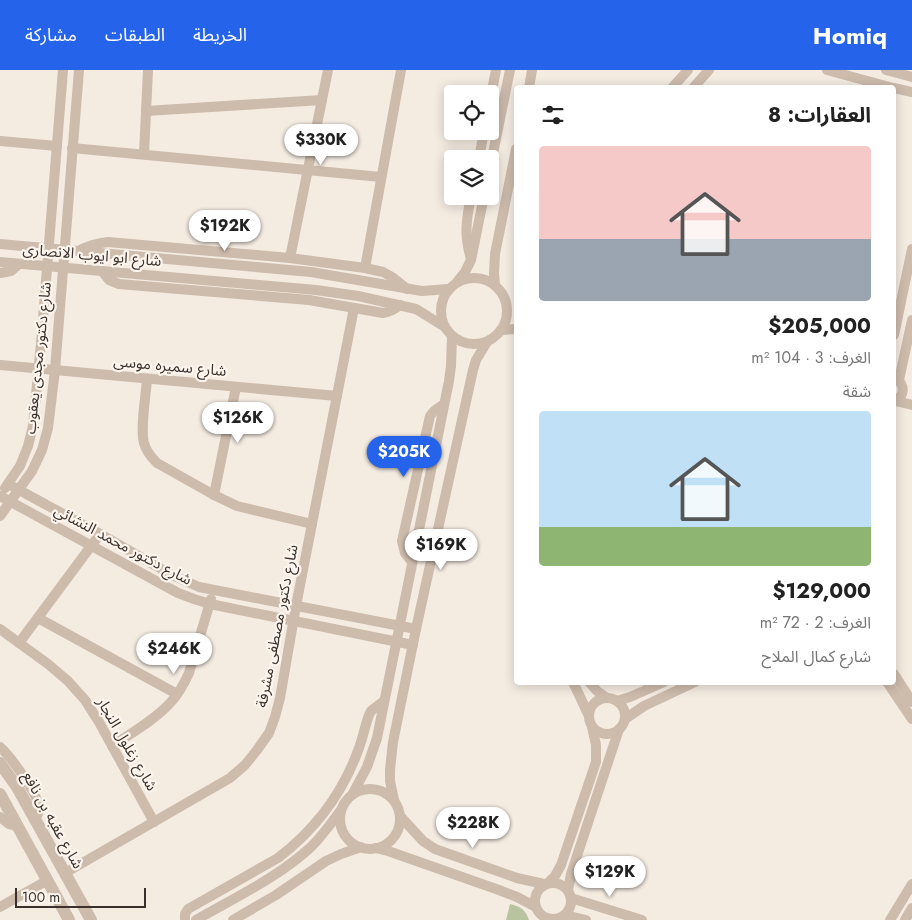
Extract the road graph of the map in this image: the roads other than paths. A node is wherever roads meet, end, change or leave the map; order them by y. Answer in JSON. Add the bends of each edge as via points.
{"nodes":[{"id":1,"x":62,"y":70,"type":"edge"},
{"id":2,"x":78,"y":70,"type":"edge"},
{"id":3,"x":148,"y":70,"type":"edge"},
{"id":4,"x":328,"y":70,"type":"edge"},
{"id":5,"x":400,"y":70,"type":"edge"},
{"id":6,"x":496,"y":70,"type":"edge"},
{"id":7,"x":510,"y":70,"type":"edge"},
{"id":8,"x":532,"y":70,"type":"edge"},
{"id":9,"x":688,"y":70,"type":"edge"},
{"id":10,"x":709,"y":70,"type":"edge"},
{"id":11,"x":827,"y":70,"type":"edge"},
{"id":12,"x":886,"y":70,"type":"edge"},
{"id":13,"x":912,"y":77,"type":"edge"},
{"id":14,"x":493,"y":85,"type":"edge"},
{"id":15,"x":530,"y":85,"type":"edge"},
{"id":16,"x":675,"y":85,"type":"edge"},
{"id":17,"x":696,"y":85,"type":"edge"},
{"id":18,"x":883,"y":85,"type":"edge"},
{"id":19,"x":896,"y":88,"type":"edge"},
{"id":20,"x":912,"y":92,"type":"edge"},
{"id":21,"x":322,"y":100,"type":"junction"},
{"id":22,"x":146,"y":111,"type":"junction"},
{"id":23,"x":0,"y":140,"type":"edge"},
{"id":24,"x":57,"y":146,"type":"junction"},
{"id":25,"x":72,"y":148,"type":"junction"},
{"id":26,"x":494,"y":150,"type":"edge"},
{"id":27,"x":144,"y":154,"type":"junction"},
{"id":28,"x":514,"y":159,"type":"edge"},
{"id":29,"x":308,"y":170,"type":"junction"},
{"id":30,"x":381,"y":177,"type":"junction"},
{"id":31,"x":469,"y":205,"type":"edge"},
{"id":32,"x":482,"y":205,"type":"edge"},
{"id":33,"x":0,"y":237,"type":"edge"},
{"id":34,"x":0,"y":244,"type":"edge"},
{"id":35,"x":15,"y":246,"type":"junction"},
{"id":36,"x":49,"y":248,"type":"junction"},
{"id":37,"x":912,"y":249,"type":"edge"},
{"id":38,"x":64,"y":250,"type":"junction"},
{"id":39,"x":78,"y":252,"type":"junction"},
{"id":40,"x":290,"y":258,"type":"junction"},
{"id":41,"x":471,"y":260,"type":"junction"},
{"id":42,"x":0,"y":262,"type":"edge"},
{"id":43,"x":19,"y":264,"type":"junction"},
{"id":44,"x":48,"y":266,"type":"junction"},
{"id":45,"x":63,"y":267,"type":"junction"},
{"id":46,"x":365,"y":268,"type":"junction"},
{"id":47,"x":102,"y":270,"type":"junction"},
{"id":48,"x":0,"y":273,"type":"edge"},
{"id":49,"x":495,"y":284,"type":"junction"},
{"id":50,"x":452,"y":286,"type":"junction"},
{"id":51,"x":408,"y":290,"type":"junction"},
{"id":52,"x":504,"y":295,"type":"junction"},
{"id":53,"x":514,"y":303,"type":"edge"},
{"id":54,"x":400,"y":305,"type":"junction"},
{"id":55,"x":354,"y":308,"type":"junction"},
{"id":56,"x":912,"y":320,"type":"edge"},
{"id":57,"x":896,"y":325,"type":"edge"},
{"id":58,"x":445,"y":327,"type":"junction"},
{"id":59,"x":514,"y":329,"type":"edge"},
{"id":60,"x":502,"y":330,"type":"junction"},
{"id":61,"x":452,"y":336,"type":"junction"},
{"id":62,"x":488,"y":342,"type":"junction"},
{"id":63,"x":0,"y":365,"type":"edge"},
{"id":64,"x":39,"y":368,"type":"junction"},
{"id":65,"x":55,"y":370,"type":"junction"},
{"id":66,"x":147,"y":379,"type":"junction"},
{"id":67,"x":902,"y":382,"type":"edge"},
{"id":68,"x":236,"y":387,"type":"junction"},
{"id":69,"x":337,"y":396,"type":"junction"},
{"id":70,"x":896,"y":401,"type":"edge"},
{"id":71,"x":896,"y":402,"type":"edge"},
{"id":72,"x":912,"y":405,"type":"edge"},
{"id":73,"x":8,"y":484,"type":"junction"},
{"id":74,"x":19,"y":490,"type":"junction"},
{"id":75,"x":0,"y":495,"type":"edge"},
{"id":76,"x":214,"y":495,"type":"junction"},
{"id":77,"x":10,"y":502,"type":"junction"},
{"id":78,"x":0,"y":516,"type":"edge"},
{"id":79,"x":312,"y":524,"type":"junction"},
{"id":80,"x":100,"y":534,"type":"junction"},
{"id":81,"x":91,"y":546,"type":"junction"},
{"id":82,"x":214,"y":590,"type":"junction"},
{"id":83,"x":210,"y":604,"type":"junction"},
{"id":84,"x":296,"y":606,"type":"junction"},
{"id":85,"x":38,"y":618,"type":"junction"},
{"id":86,"x":294,"y":621,"type":"junction"},
{"id":87,"x":399,"y":625,"type":"junction"},
{"id":88,"x":0,"y":629,"type":"edge"},
{"id":89,"x":416,"y":629,"type":"junction"},
{"id":90,"x":396,"y":642,"type":"junction"},
{"id":91,"x":19,"y":643,"type":"junction"},
{"id":92,"x":413,"y":645,"type":"junction"},
{"id":93,"x":896,"y":677,"type":"edge"},
{"id":94,"x":574,"y":685,"type":"edge"},
{"id":95,"x":592,"y":685,"type":"edge"},
{"id":96,"x":657,"y":685,"type":"edge"},
{"id":97,"x":689,"y":685,"type":"edge"},
{"id":98,"x":890,"y":685,"type":"edge"},
{"id":99,"x":177,"y":694,"type":"junction"},
{"id":100,"x":607,"y":698,"type":"junction"},
{"id":101,"x":384,"y":701,"type":"junction"},
{"id":102,"x":617,"y":701,"type":"junction"},
{"id":103,"x":912,"y":702,"type":"edge"},
{"id":104,"x":589,"y":716,"type":"junction"},
{"id":105,"x":625,"y":719,"type":"junction"},
{"id":106,"x":912,"y":719,"type":"edge"},
{"id":107,"x":592,"y":727,"type":"junction"},
{"id":108,"x":619,"y":729,"type":"junction"},
{"id":109,"x":112,"y":746,"type":"junction"},
{"id":110,"x":0,"y":747,"type":"edge"},
{"id":111,"x":0,"y":763,"type":"edge"},
{"id":112,"x":0,"y":794,"type":"edge"},
{"id":113,"x":352,"y":795,"type":"junction"},
{"id":114,"x":394,"y":800,"type":"junction"},
{"id":115,"x":342,"y":809,"type":"junction"},
{"id":116,"x":400,"y":816,"type":"junction"},
{"id":117,"x":0,"y":817,"type":"edge"},
{"id":118,"x":35,"y":820,"type":"junction"},
{"id":119,"x":154,"y":822,"type":"junction"},
{"id":120,"x":18,"y":826,"type":"junction"},
{"id":121,"x":361,"y":847,"type":"junction"},
{"id":122,"x":376,"y":848,"type":"junction"},
{"id":123,"x":65,"y":873,"type":"junction"},
{"id":124,"x":48,"y":880,"type":"junction"},
{"id":125,"x":546,"y":884,"type":"junction"},
{"id":126,"x":912,"y":884,"type":"edge"},
{"id":127,"x":570,"y":894,"type":"junction"},
{"id":128,"x":0,"y":907,"type":"edge"},
{"id":129,"x":912,"y":908,"type":"edge"},
{"id":130,"x":537,"y":913,"type":"edge"},
{"id":131,"x":561,"y":918,"type":"edge"},
{"id":132,"x":69,"y":920,"type":"edge"},
{"id":133,"x":91,"y":920,"type":"edge"},
{"id":134,"x":185,"y":920,"type":"edge"},
{"id":135,"x":196,"y":920,"type":"edge"},
{"id":136,"x":233,"y":920,"type":"edge"},
{"id":137,"x":586,"y":920,"type":"edge"},
{"id":138,"x":642,"y":920,"type":"edge"},
{"id":139,"x":890,"y":920,"type":"edge"},
{"id":140,"x":904,"y":920,"type":"edge"}],
"edges":[{"from":1,"to":24,"type":"street","name":"شارع دكتور مجدى يعقوب"},
{"from":2,"to":25,"type":"street","name":"شارع دكتور مجدى يعقوب"},
{"from":3,"to":22,"type":"street"},
{"from":4,"to":21,"type":"street"},
{"from":5,"to":30,"type":"street"},
{"from":6,"to":14,"type":"street"},
{"from":7,"to":26,"type":"street"},
{"from":8,"to":15,"type":"street"},
{"from":9,"to":16,"type":"street"},
{"from":10,"to":17,"type":"street"},
{"from":11,"to":18,"type":"street"},
{"from":12,"to":13,"type":"street"},
{"from":19,"to":20,"type":"street"},
{"from":21,"to":22,"type":"street"},
{"from":21,"to":29,"type":"street"},
{"from":22,"to":27,"type":"street"},
{"from":23,"to":24,"type":"street"},
{"from":24,"to":36,"type":"street","name":"شارع دكتور مجدى يعقوب"},
{"from":25,"to":27,"type":"street"},
{"from":25,"to":38,"type":"street","name":"شارع دكتور مجدى يعقوب"},
{"from":27,"to":29,"type":"street"},
{"from":28,"to":49,"type":"street","via":[[495,254]]},
{"from":29,"to":30,"type":"street"},
{"from":29,"to":40,"type":"street"},
{"from":30,"to":46,"type":"street"},
{"from":31,"to":41,"type":"street","via":[[466,232]]},
{"from":32,"to":41,"type":"street"},
{"from":33,"to":35,"type":"street"},
{"from":34,"to":35,"type":"street","name":"شارع ابو ايوب الانصارى"},
{"from":35,"to":36,"type":"street","name":"شارع ابو ايوب الانصارى"},
{"from":36,"to":38,"type":"street","name":"شارع ابو ايوب الانصارى"},
{"from":36,"to":44,"type":"street","name":"شارع دكتور مجدى يعقوب"},
{"from":37,"to":57,"type":"street"},
{"from":38,"to":39,"type":"street","name":"شارع ابو ايوب الانصارى"},
{"from":38,"to":45,"type":"street","name":"شارع دكتور مجدى يعقوب"},
{"from":39,"to":40,"type":"street","via":[[88,246],[108,242]]},
{"from":39,"to":51,"type":"street","name":"شارع ابو ايوب الانصارى","via":[[311,272]]},
{"from":40,"to":46,"type":"street"},
{"from":41,"to":50,"type":"street"},
{"from":42,"to":43,"type":"street","name":"شارع ابو ايوب الانصارى"},
{"from":43,"to":44,"type":"street","name":"شارع ابو ايوب الانصارى"},
{"from":43,"to":48,"type":"street","via":[[11,272]]},
{"from":44,"to":45,"type":"street","name":"شارع ابو ايوب الانصارى"},
{"from":44,"to":64,"type":"street","name":"شارع دكتور مجدى يعقوب"},
{"from":45,"to":47,"type":"street","name":"شارع ابو ايوب الانصارى"},
{"from":45,"to":65,"type":"street","name":"شارع دكتور مجدى يعقوب"},
{"from":46,"to":51,"type":"street","via":[[392,276]]},
{"from":47,"to":54,"type":"street","name":"شارع ابو ايوب الانصارى","via":[[316,290]]},
{"from":47,"to":55,"type":"street","via":[[109,280],[119,284],[292,298]]},
{"from":49,"to":50,"type":"street","via":[[476,277]]},
{"from":49,"to":52,"type":"street"},
{"from":50,"to":51,"type":"street","name":"شارع ابو ايوب الانصارى","via":[[435,291]]},
{"from":50,"to":58,"type":"street","via":[[442,304]]},
{"from":52,"to":53,"type":"street"},
{"from":52,"to":60,"type":"street","via":[[508,317]]},
{"from":54,"to":55,"type":"street","via":[[383,313]]},
{"from":54,"to":58,"type":"street","name":"شارع ابو ايوب الانصارى","via":[[416,309]]},
{"from":55,"to":69,"type":"street","name":"شارع دكتور مصطفى مشرفة"},
{"from":56,"to":67,"type":"street"},
{"from":58,"to":61,"type":"street"},
{"from":59,"to":60,"type":"street"},
{"from":60,"to":62,"type":"street"},
{"from":61,"to":62,"type":"street","via":[[468,344]]},
{"from":61,"to":87,"type":"street","via":[[451,366]]},
{"from":62,"to":89,"type":"street","via":[[473,370]]},
{"from":63,"to":64,"type":"street","name":"شارع سميره موسى"},
{"from":64,"to":65,"type":"street","name":"شارع سميره موسى"},
{"from":64,"to":73,"type":"street","name":"شارع دكتور مجدى يعقوب","via":[[31,436],[20,466]]},
{"from":65,"to":66,"type":"street","name":"شارع سميره موسى"},
{"from":65,"to":74,"type":"street","name":"شارع دكتور مجدى يعقوب","via":[[42,450]]},
{"from":66,"to":68,"type":"street","name":"شارع سميره موسى"},
{"from":66,"to":76,"type":"street","via":[[142,432],[150,456]]},
{"from":67,"to":70,"type":"street","via":[[902,394]]},
{"from":68,"to":69,"type":"street","name":"شارع سميره موسى"},
{"from":68,"to":76,"type":"street"},
{"from":69,"to":79,"type":"street","name":"شارع دكتور مصطفى مشرفة"},
{"from":71,"to":72,"type":"street"},
{"from":73,"to":74,"type":"street","name":"شارع دكتور محمد النشائي"},
{"from":73,"to":75,"type":"street","name":"شارع دكتور مجدى يعقوب"},
{"from":74,"to":77,"type":"street","name":"شارع دكتور مجدى يعقوب"},
{"from":74,"to":80,"type":"street","name":"شارع دكتور محمد النشائي"},
{"from":75,"to":77,"type":"street","name":"شارع دكتور محمد النشائي"},
{"from":76,"to":79,"type":"street","via":[[237,506]]},
{"from":77,"to":78,"type":"street","name":"شارع دكتور مجدى يعقوب"},
{"from":77,"to":81,"type":"street","name":"شارع دكتور محمد النشائي"},
{"from":79,"to":84,"type":"street","name":"شارع دكتور مصطفى مشرفة"},
{"from":80,"to":81,"type":"street"},
{"from":80,"to":82,"type":"street","name":"شارع دكتور محمد النشائي","via":[[184,582]]},
{"from":81,"to":83,"type":"street","name":"شارع دكتور محمد النشائي","via":[[178,593]]},
{"from":81,"to":85,"type":"street"},
{"from":82,"to":83,"type":"street"},
{"from":82,"to":84,"type":"street","name":"شارع دكتور محمد النشائي"},
{"from":83,"to":86,"type":"street","name":"شارع دكتور محمد النشائي"},
{"from":83,"to":99,"type":"street","via":[[189,674]]},
{"from":84,"to":86,"type":"street","name":"شارع دكتور مصطفى مشرفة"},
{"from":84,"to":87,"type":"street","name":"شارع دكتور محمد النشائي"},
{"from":85,"to":91,"type":"street"},
{"from":85,"to":99,"type":"street"},
{"from":86,"to":90,"type":"street","name":"شارع دكتور محمد النشائي"},
{"from":86,"to":119,"type":"street","name":"شارع دكتور مصطفى مشرفة","via":[[280,698],[269,733],[230,778]]},
{"from":87,"to":89,"type":"street","name":"شارع دكتور محمد النشائي"},
{"from":87,"to":90,"type":"street"},
{"from":88,"to":91,"type":"street","name":"شارع زغلول النجار"},
{"from":89,"to":92,"type":"street"},
{"from":90,"to":92,"type":"street","name":"شارع دكتور محمد النشائي"},
{"from":90,"to":101,"type":"street"},
{"from":91,"to":109,"type":"street","name":"شارع زغلول النجار","via":[[68,681],[90,708]]},
{"from":92,"to":114,"type":"street","via":[[391,754],[390,781]]},
{"from":93,"to":103,"type":"street"},
{"from":94,"to":104,"type":"street"},
{"from":95,"to":100,"type":"street"},
{"from":96,"to":102,"type":"street"},
{"from":97,"to":105,"type":"street","via":[[644,706]]},
{"from":98,"to":106,"type":"street"},
{"from":99,"to":109,"type":"street","via":[[162,711]]},
{"from":100,"to":102,"type":"street"},
{"from":100,"to":104,"type":"street","via":[[592,705]]},
{"from":101,"to":113,"type":"street","via":[[372,753]]},
{"from":101,"to":134,"type":"street","via":[[371,711],[346,778],[314,826],[278,858],[188,909]]},
{"from":102,"to":105,"type":"street","via":[[624,709]]},
{"from":104,"to":107,"type":"street"},
{"from":105,"to":108,"type":"street"},
{"from":107,"to":108,"type":"street","via":[[608,734]]},
{"from":107,"to":125,"type":"street","via":[[596,762],[561,865]]},
{"from":108,"to":127,"type":"street","via":[[571,874]]},
{"from":109,"to":119,"type":"street","name":"شارع زغلول النجار"},
{"from":110,"to":118,"type":"street","via":[[13,761],[38,802]]},
{"from":111,"to":118,"type":"street","name":"شارع عقبه بن نافع"},
{"from":112,"to":120,"type":"street"},
{"from":113,"to":114,"type":"street","via":[[374,789]]},
{"from":113,"to":115,"type":"street"},
{"from":114,"to":116,"type":"street"},
{"from":115,"to":121,"type":"street","via":[[340,823],[345,835]]},
{"from":115,"to":135,"type":"street","via":[[313,845],[286,866]]},
{"from":116,"to":122,"type":"street","via":[[400,825],[392,840]]},
{"from":116,"to":125,"type":"street","via":[[422,841],[435,849],[517,878]]},
{"from":117,"to":120,"type":"street"},
{"from":118,"to":123,"type":"street","name":"شارع عقبه بن نافع"},
{"from":119,"to":123,"type":"street","name":"شارع دكتور مصطفى مشرفة"},
{"from":120,"to":124,"type":"street"},
{"from":121,"to":122,"type":"street"},
{"from":121,"to":136,"type":"street","via":[[326,861]]},
{"from":122,"to":130,"type":"street","via":[[517,897]]},
{"from":123,"to":133,"type":"street","name":"شارع عقبه بن نافع"},
{"from":124,"to":128,"type":"street"},
{"from":124,"to":132,"type":"street"},
{"from":125,"to":127,"type":"street","via":[[561,884]]},
{"from":125,"to":130,"type":"street","via":[[535,895]]},
{"from":126,"to":139,"type":"street"},
{"from":127,"to":131,"type":"street","via":[[569,910]]},
{"from":127,"to":138,"type":"street"},
{"from":129,"to":140,"type":"street"},
{"from":130,"to":131,"type":"street","via":[[548,919]]},
{"from":131,"to":137,"type":"street"}]}
